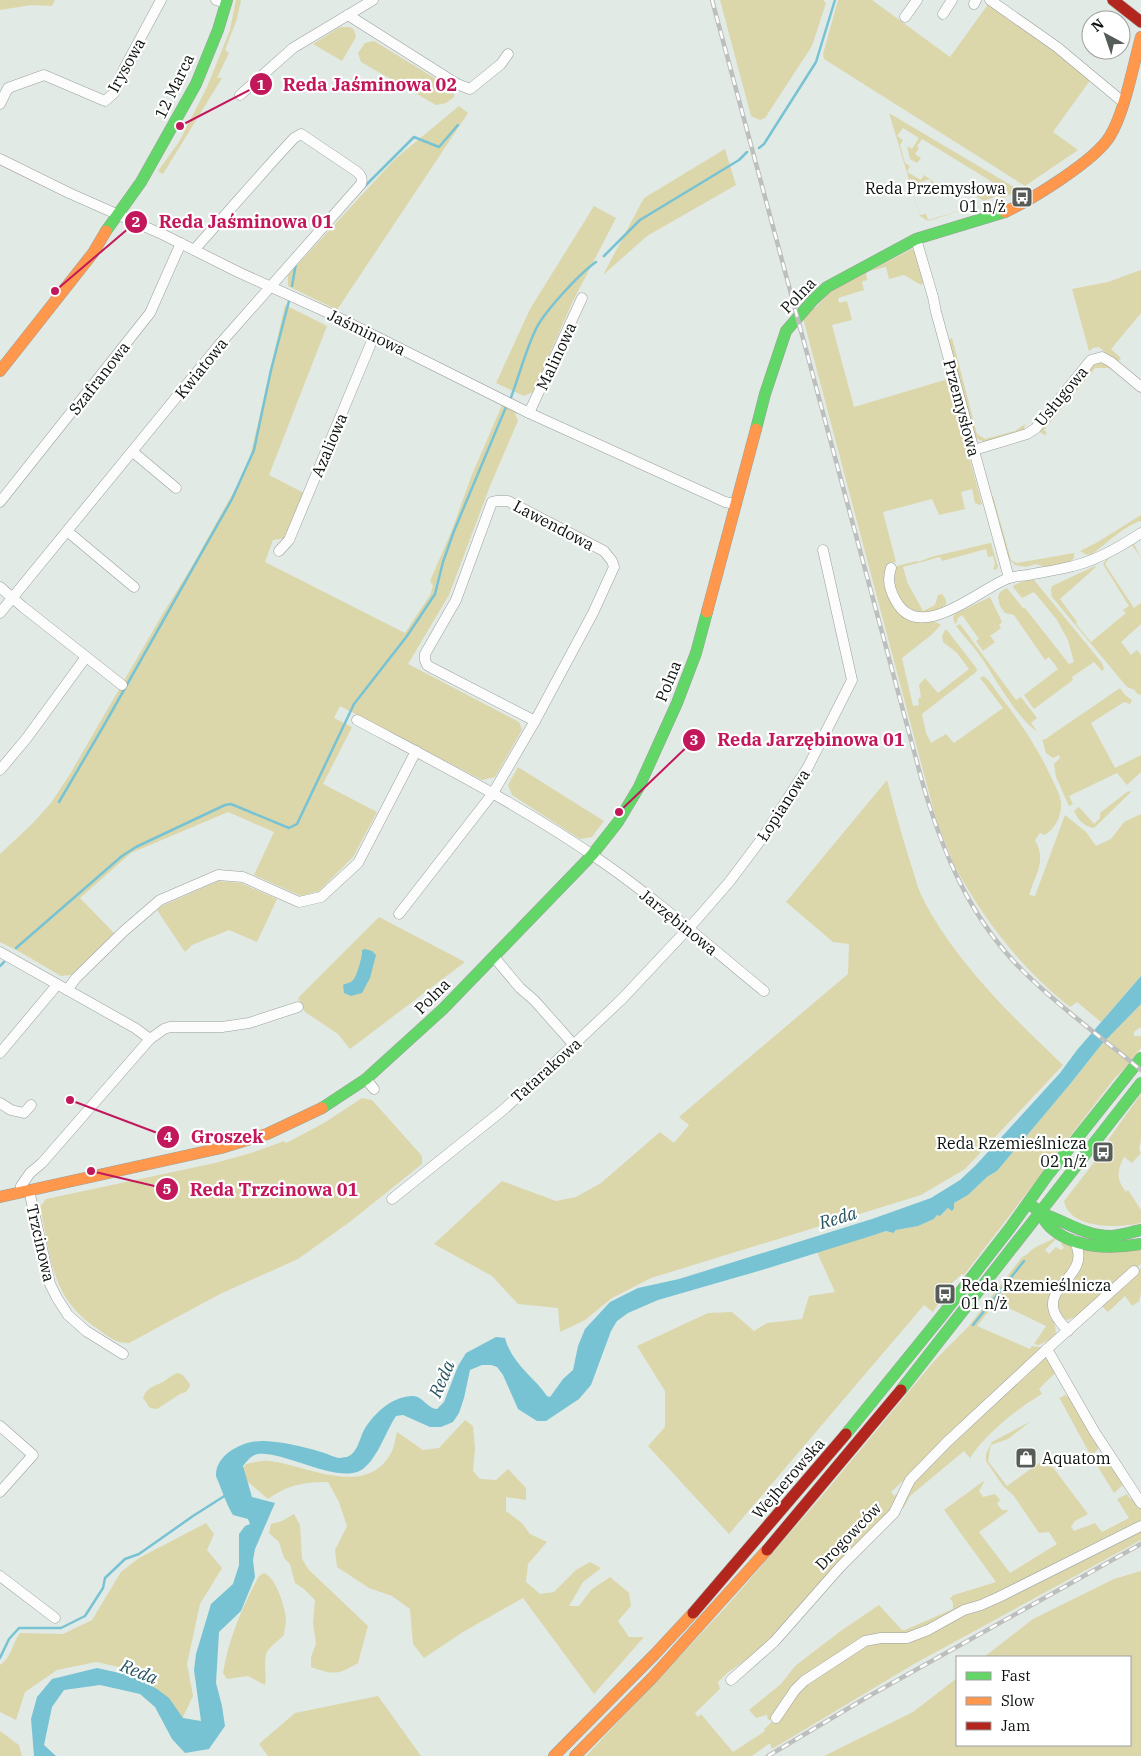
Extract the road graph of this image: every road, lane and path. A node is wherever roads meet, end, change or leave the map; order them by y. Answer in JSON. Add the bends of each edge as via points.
{"nodes":[{"id":1,"x":162,"y":0,"type":"edge"},
{"id":2,"x":373,"y":0,"type":"edge"},
{"id":3,"x":917,"y":0,"type":"edge"},
{"id":4,"x":952,"y":0,"type":"edge"},
{"id":5,"x":990,"y":0,"type":"edge"},
{"id":6,"x":1113,"y":0,"type":"edge"},
{"id":7,"x":223,"y":1,"type":"edge"},
{"id":8,"x":942,"y":14,"type":"dead end"},
{"id":9,"x":348,"y":15,"type":"junction"},
{"id":10,"x":905,"y":17,"type":"dead end"},
{"id":11,"x":1141,"y":22,"type":"edge"},
{"id":12,"x":1141,"y":37,"type":"edge"},
{"id":13,"x":508,"y":54,"type":"dead end"},
{"id":14,"x":240,"y":94,"type":"dead end"},
{"id":15,"x":1123,"y":102,"type":"junction"},
{"id":16,"x":0,"y":104,"type":"edge"},
{"id":17,"x":0,"y":159,"type":"edge"},
{"id":18,"x":121,"y":216,"type":"junction"},
{"id":19,"x":916,"y":239,"type":"junction"},
{"id":20,"x":181,"y":243,"type":"junction"},
{"id":21,"x":194,"y":250,"type":"junction"},
{"id":22,"x":270,"y":286,"type":"junction"},
{"id":23,"x":582,"y":298,"type":"dead end"},
{"id":24,"x":374,"y":336,"type":"junction"},
{"id":25,"x":0,"y":371,"type":"edge"},
{"id":26,"x":1141,"y":387,"type":"edge"},
{"id":27,"x":529,"y":413,"type":"junction"},
{"id":28,"x":974,"y":450,"type":"junction"},
{"id":29,"x":133,"y":452,"type":"junction"},
{"id":30,"x":176,"y":488,"type":"dead end"},
{"id":31,"x":0,"y":502,"type":"edge"},
{"id":32,"x":735,"y":504,"type":"junction"},
{"id":33,"x":67,"y":531,"type":"junction"},
{"id":34,"x":1141,"y":533,"type":"edge"},
{"id":35,"x":823,"y":550,"type":"dead end"},
{"id":36,"x":279,"y":551,"type":"dead end"},
{"id":37,"x":891,"y":568,"type":"dead end"},
{"id":38,"x":1009,"y":578,"type":"junction"},
{"id":39,"x":0,"y":587,"type":"edge"},
{"id":40,"x":134,"y":587,"type":"dead end"},
{"id":41,"x":12,"y":598,"type":"junction"},
{"id":42,"x":0,"y":613,"type":"edge"},
{"id":43,"x":86,"y":657,"type":"junction"},
{"id":44,"x":122,"y":685,"type":"dead end"},
{"id":45,"x":357,"y":720,"type":"dead end"},
{"id":46,"x":536,"y":721,"type":"junction"},
{"id":47,"x":416,"y":752,"type":"junction"},
{"id":48,"x":0,"y":770,"type":"edge"},
{"id":49,"x":493,"y":793,"type":"junction"},
{"id":50,"x":592,"y":855,"type":"junction"},
{"id":51,"x":399,"y":914,"type":"dead end"},
{"id":52,"x":688,"y":929,"type":"junction"},
{"id":53,"x":0,"y":952,"type":"edge"},
{"id":54,"x":494,"y":957,"type":"junction"},
{"id":55,"x":58,"y":985,"type":"junction"},
{"id":56,"x":67,"y":990,"type":"junction"},
{"id":57,"x":764,"y":991,"type":"dead end"},
{"id":58,"x":298,"y":1007,"type":"dead end"},
{"id":59,"x":150,"y":1039,"type":"junction"},
{"id":60,"x":574,"y":1045,"type":"junction"},
{"id":61,"x":0,"y":1053,"type":"edge"},
{"id":62,"x":1141,"y":1058,"type":"edge"},
{"id":63,"x":366,"y":1079,"type":"junction"},
{"id":64,"x":1141,"y":1082,"type":"edge"},
{"id":65,"x":374,"y":1089,"type":"dead end"},
{"id":66,"x":0,"y":1103,"type":"edge"},
{"id":67,"x":31,"y":1105,"type":"dead end"},
{"id":68,"x":42,"y":1163,"type":"junction"},
{"id":69,"x":30,"y":1190,"type":"junction"},
{"id":70,"x":0,"y":1197,"type":"edge"},
{"id":71,"x":392,"y":1200,"type":"dead end"},
{"id":72,"x":1028,"y":1203,"type":"junction"},
{"id":73,"x":1040,"y":1213,"type":"junction"},
{"id":74,"x":1141,"y":1230,"type":"edge"},
{"id":75,"x":1074,"y":1240,"type":"junction"},
{"id":76,"x":1141,"y":1244,"type":"edge"},
{"id":77,"x":1134,"y":1272,"type":"dead end"},
{"id":78,"x":1068,"y":1331,"type":"junction"},
{"id":79,"x":1047,"y":1349,"type":"junction"},
{"id":80,"x":123,"y":1354,"type":"dead end"},
{"id":81,"x":0,"y":1426,"type":"edge"},
{"id":82,"x":0,"y":1492,"type":"edge"},
{"id":83,"x":1141,"y":1503,"type":"edge"},
{"id":84,"x":1141,"y":1526,"type":"edge"},
{"id":85,"x":0,"y":1576,"type":"edge"},
{"id":86,"x":55,"y":1618,"type":"dead end"},
{"id":87,"x":731,"y":1680,"type":"dead end"},
{"id":88,"x":776,"y":1718,"type":"dead end"},
{"id":89,"x":554,"y":1756,"type":"edge"},
{"id":90,"x":574,"y":1756,"type":"edge"}],
"edges":[{"from":1,"to":16,"type":"street","name":"Irysowa","via":[[114,93],[105,101],[44,75],[8,88]]},
{"from":2,"to":9,"type":"street"},
{"from":3,"to":10,"type":"street"},
{"from":4,"to":8,"type":"street"},
{"from":5,"to":15,"type":"street","via":[[1057,47]]},
{"from":6,"to":11,"type":"street"},
{"from":7,"to":18,"type":"street","name":"12 Marca","via":[[218,30],[196,84],[141,182],[137,197]]},
{"from":9,"to":13,"type":"street","via":[[470,89],[501,64]]},
{"from":9,"to":14,"type":"street","via":[[293,48]]},
{"from":12,"to":15,"type":"street","name":"Polna"},
{"from":15,"to":19,"type":"street","name":"Polna","via":[[1109,138],[1060,180],[1002,213]]},
{"from":17,"to":18,"type":"street","name":"Jaśminowa"},
{"from":18,"to":20,"type":"street","name":"Jaśminowa"},
{"from":18,"to":25,"type":"street","name":"12 Marca","via":[[106,243],[93,253]]},
{"from":19,"to":28,"type":"street","name":"Przemysłowa"},
{"from":19,"to":32,"type":"street","name":"Polna","via":[[827,287],[786,331]]},
{"from":20,"to":21,"type":"street","name":"Jaśminowa"},
{"from":20,"to":31,"type":"street","name":"Szafranowa","via":[[150,313]]},
{"from":21,"to":22,"type":"street","name":"Jaśminowa"},
{"from":21,"to":22,"type":"street","name":"Kwiatowa","via":[[273,160],[301,134],[360,174],[361,184]]},
{"from":22,"to":24,"type":"street","name":"Jaśminowa"},
{"from":22,"to":29,"type":"street","name":"Kwiatowa"},
{"from":23,"to":27,"type":"street","name":"Malinowa"},
{"from":24,"to":27,"type":"street","name":"Jaśminowa"},
{"from":24,"to":36,"type":"street","name":"Azaliowa","via":[[289,540]]},
{"from":26,"to":28,"type":"street","name":"Usługowa","via":[[1102,357],[1091,360],[1036,428],[1028,434]]},
{"from":27,"to":32,"type":"street","name":"Jaśminowa"},
{"from":28,"to":38,"type":"street","name":"Przemysłowa"},
{"from":29,"to":30,"type":"street"},
{"from":29,"to":33,"type":"street","name":"Kwiatowa"},
{"from":32,"to":50,"type":"street","name":"Polna","via":[[688,676],[639,787],[613,830]]},
{"from":33,"to":40,"type":"street"},
{"from":33,"to":41,"type":"street","name":"Kwiatowa"},
{"from":34,"to":38,"type":"street","via":[[1074,566]]},
{"from":35,"to":52,"type":"street","name":"Łopianowa","via":[[852,680],[800,781],[736,873]]},
{"from":37,"to":38,"type":"street","via":[[889,581],[892,593],[902,610],[911,616],[942,615]]},
{"from":39,"to":41,"type":"street"},
{"from":41,"to":42,"type":"street","name":"Kwiatowa"},
{"from":41,"to":43,"type":"street"},
{"from":43,"to":44,"type":"street"},
{"from":43,"to":48,"type":"street"},
{"from":45,"to":47,"type":"street","name":"Jarzębinowa"},
{"from":46,"to":46,"type":"street","name":"Lawendowa","via":[[432,668],[425,660],[427,648],[456,600],[492,502],[496,501],[508,501],[604,551],[614,567]]},
{"from":46,"to":49,"type":"street","name":"Lawendowa"},
{"from":47,"to":49,"type":"street","name":"Jarzębinowa"},
{"from":47,"to":56,"type":"street","via":[[358,863],[321,897],[299,902],[243,877],[218,875],[160,900],[124,931]]},
{"from":49,"to":50,"type":"street","name":"Jarzębinowa"},
{"from":49,"to":51,"type":"street","name":"Lawendowa"},
{"from":50,"to":52,"type":"street","name":"Jarzębinowa"},
{"from":50,"to":54,"type":"street","name":"Polna"},
{"from":52,"to":57,"type":"street","name":"Jarzębinowa"},
{"from":52,"to":60,"type":"street","name":"Tatarakowa"},
{"from":53,"to":55,"type":"street"},
{"from":54,"to":60,"type":"street"},
{"from":54,"to":63,"type":"street","name":"Polna","via":[[440,1012]]},
{"from":55,"to":56,"type":"street"},
{"from":55,"to":61,"type":"street"},
{"from":56,"to":59,"type":"street"},
{"from":58,"to":59,"type":"street","via":[[249,1023],[222,1027],[170,1027]]},
{"from":59,"to":68,"type":"street"},
{"from":60,"to":71,"type":"street","name":"Tatarakowa","via":[[503,1110]]},
{"from":62,"to":72,"type":"street","name":"Wejherowska"},
{"from":63,"to":65,"type":"street"},
{"from":63,"to":69,"type":"street","name":"Polna","via":[[310,1115],[267,1134],[221,1148]]},
{"from":64,"to":73,"type":"street","name":"Wejherowska"},
{"from":66,"to":67,"type":"street","via":[[24,1113]]},
{"from":68,"to":69,"type":"street"},
{"from":68,"to":69,"type":"street","via":[[22,1186]]},
{"from":69,"to":70,"type":"street","name":"Polna"},
{"from":69,"to":80,"type":"street","name":"Trzcinowa","via":[[50,1284],[56,1298],[68,1315],[86,1331]]},
{"from":72,"to":73,"type":"street"},
{"from":72,"to":89,"type":"street","name":"Wejherowska","via":[[880,1394],[808,1480],[712,1592]]},
{"from":73,"to":74,"type":"street","via":[[1100,1235]]},
{"from":73,"to":75,"type":"street","via":[[1050,1228]]},
{"from":73,"to":90,"type":"street","name":"Wejherowska","via":[[889,1406],[722,1602],[668,1662]]},
{"from":75,"to":76,"type":"street","via":[[1111,1248]]},
{"from":75,"to":78,"type":"street","via":[[1078,1248],[1077,1266],[1053,1302],[1056,1317]]},
{"from":77,"to":78,"type":"street"},
{"from":78,"to":79,"type":"street","name":"Drogowców"},
{"from":79,"to":83,"type":"street","via":[[1094,1431]]},
{"from":79,"to":87,"type":"street","name":"Drogowców","via":[[910,1480],[894,1513],[841,1566],[774,1642]]},
{"from":81,"to":82,"type":"street","via":[[33,1455]]},
{"from":84,"to":88,"type":"street","via":[[928,1630],[907,1638],[865,1642],[804,1681]]},
{"from":85,"to":86,"type":"street"}]}
